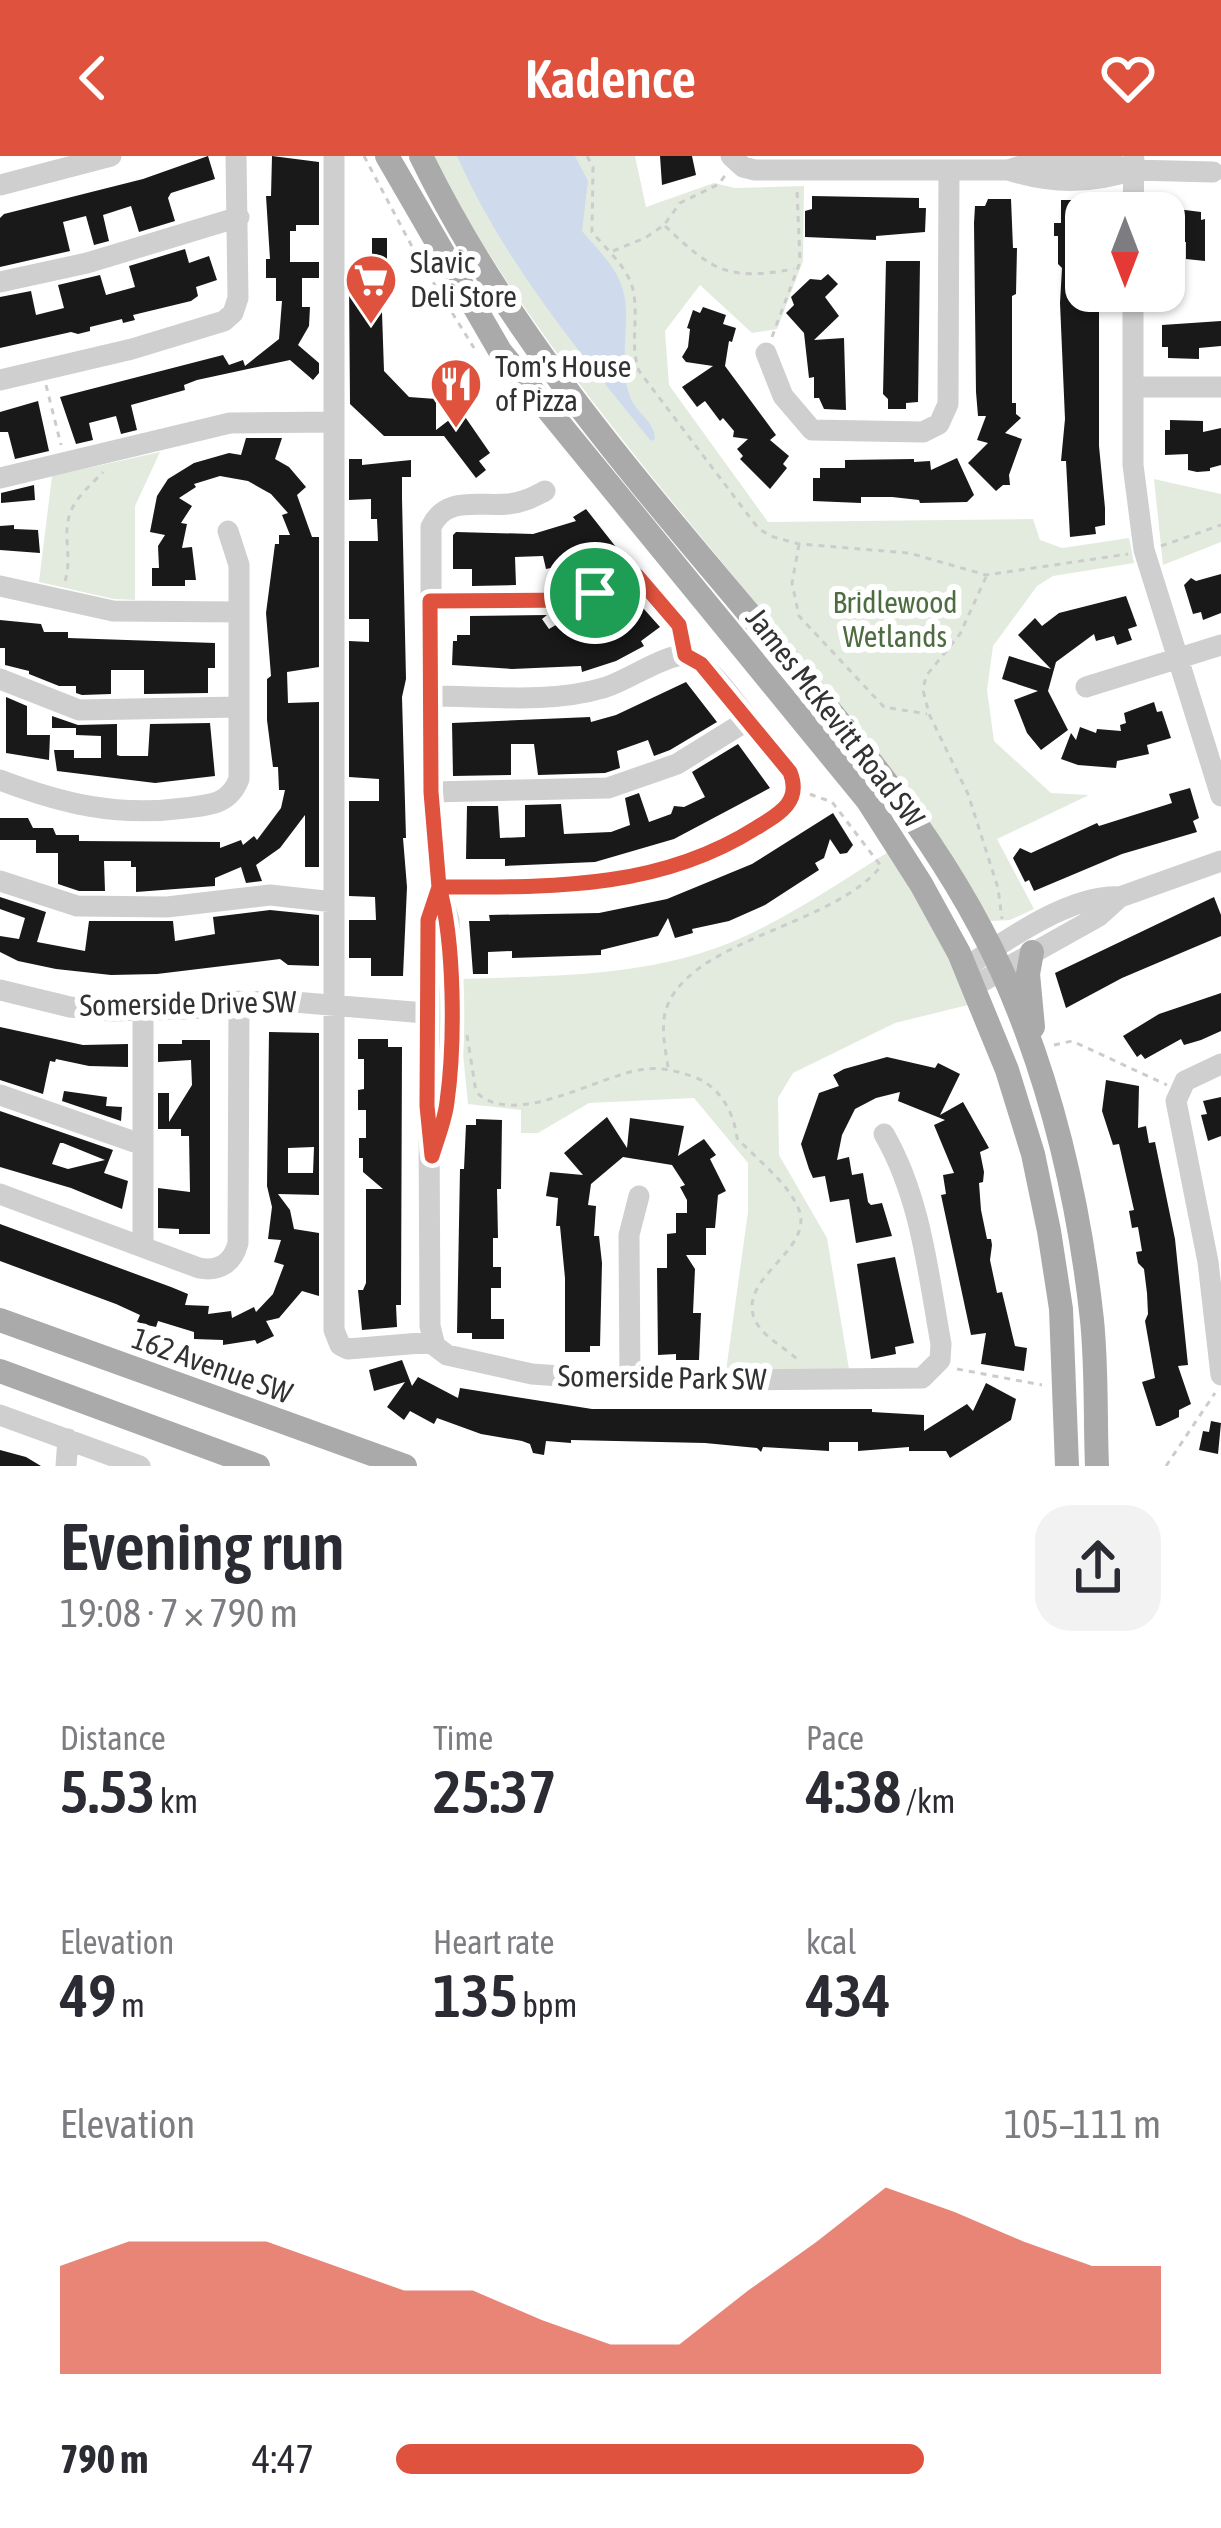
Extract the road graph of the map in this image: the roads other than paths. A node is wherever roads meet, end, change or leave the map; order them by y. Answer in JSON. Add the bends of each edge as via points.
{"nodes":[{"id":1,"x":111,"y":156,"type":"edge"},
{"id":2,"x":236,"y":156,"type":"edge"},
{"id":3,"x":334,"y":156,"type":"edge"},
{"id":4,"x":387,"y":156,"type":"edge"},
{"id":5,"x":421,"y":156,"type":"edge"},
{"id":6,"x":733,"y":158,"type":"edge"},
{"id":7,"x":1134,"y":163,"type":"edge"},
{"id":8,"x":949,"y":171,"type":"junction"},
{"id":9,"x":1213,"y":172,"type":"dead end"},
{"id":10,"x":0,"y":184,"type":"edge"},
{"id":11,"x":239,"y":217,"type":"junction"},
{"id":12,"x":0,"y":282,"type":"edge"},
{"id":13,"x":1133,"y":312,"type":"edge"},
{"id":14,"x":766,"y":353,"type":"road end"},
{"id":15,"x":0,"y":380,"type":"edge"},
{"id":16,"x":1133,"y":387,"type":"junction"},
{"id":17,"x":1221,"y":387,"type":"edge"},
{"id":18,"x":334,"y":422,"type":"junction"},
{"id":19,"x":0,"y":478,"type":"edge"},
{"id":20,"x":545,"y":491,"type":"dead end"},
{"id":21,"x":228,"y":531,"type":"dead end"},
{"id":22,"x":0,"y":586,"type":"edge"},
{"id":23,"x":430,"y":601,"type":"junction"},
{"id":24,"x":239,"y":612,"type":"junction"},
{"id":25,"x":1221,"y":644,"type":"edge"},
{"id":26,"x":685,"y":655,"type":"junction"},
{"id":27,"x":1176,"y":658,"type":"junction"},
{"id":28,"x":0,"y":679,"type":"edge"},
{"id":29,"x":1086,"y":687,"type":"dead end"},
{"id":30,"x":430,"y":696,"type":"junction"},
{"id":31,"x":239,"y":707,"type":"junction"},
{"id":32,"x":748,"y":720,"type":"junction"},
{"id":33,"x":0,"y":780,"type":"edge"},
{"id":34,"x":431,"y":792,"type":"junction"},
{"id":35,"x":1221,"y":796,"type":"edge"},
{"id":36,"x":1221,"y":861,"type":"edge"},
{"id":37,"x":0,"y":880,"type":"edge"},
{"id":38,"x":439,"y":887,"type":"junction"},
{"id":39,"x":1120,"y":897,"type":"junction"},
{"id":40,"x":334,"y":902,"type":"junction"},
{"id":41,"x":1032,"y":952,"type":"junction"},
{"id":42,"x":997,"y":961,"type":"junction"},
{"id":43,"x":970,"y":977,"type":"junction"},
{"id":44,"x":0,"y":990,"type":"edge"},
{"id":45,"x":239,"y":1001,"type":"junction"},
{"id":46,"x":334,"y":1005,"type":"junction"},
{"id":47,"x":142,"y":1011,"type":"junction"},
{"id":48,"x":446,"y":1020,"type":"junction"},
{"id":49,"x":1044,"y":1049,"type":"junction"},
{"id":50,"x":1221,"y":1064,"type":"edge"},
{"id":51,"x":0,"y":1095,"type":"edge"},
{"id":52,"x":884,"y":1134,"type":"dead end"},
{"id":53,"x":143,"y":1145,"type":"junction"},
{"id":54,"x":0,"y":1194,"type":"edge"},
{"id":55,"x":640,"y":1196,"type":"dead end"},
{"id":56,"x":143,"y":1247,"type":"junction"},
{"id":57,"x":0,"y":1320,"type":"edge"},
{"id":58,"x":434,"y":1342,"type":"junction"},
{"id":59,"x":0,"y":1371,"type":"edge"},
{"id":60,"x":1221,"y":1375,"type":"edge"},
{"id":61,"x":630,"y":1381,"type":"junction"},
{"id":62,"x":0,"y":1415,"type":"edge"},
{"id":63,"x":68,"y":1439,"type":"junction"},
{"id":64,"x":1067,"y":1439,"type":"junction"},
{"id":65,"x":1101,"y":1462,"type":"edge"},
{"id":66,"x":66,"y":1466,"type":"edge"},
{"id":67,"x":140,"y":1466,"type":"edge"},
{"id":68,"x":258,"y":1466,"type":"edge"},
{"id":69,"x":405,"y":1466,"type":"edge"},
{"id":70,"x":1054,"y":1466,"type":"edge"},
{"id":71,"x":1067,"y":1466,"type":"edge"}],
"edges":[{"from":1,"to":10,"type":"street"},
{"from":2,"to":11,"type":"street"},
{"from":3,"to":18,"type":"street"},
{"from":4,"to":43,"type":"main road","name":"James McKevitt Road SW","via":[[500,351],[868,801]]},
{"from":5,"to":42,"type":"main road","name":"James McKevitt Road SW","via":[[467,243],[558,379],[884,778]]},
{"from":6,"to":8,"type":"street","via":[[749,170]]},
{"from":7,"to":8,"type":"street","via":[[1098,182]]},
{"from":7,"to":9,"type":"street"},
{"from":8,"to":14,"type":"street","via":[[948,404],[939,424],[923,432],[812,430],[783,396]]},
{"from":11,"to":12,"type":"street"},
{"from":11,"to":15,"type":"street","via":[[238,298],[228,318]]},
{"from":13,"to":16,"type":"street"},
{"from":16,"to":17,"type":"street"},
{"from":16,"to":27,"type":"street","via":[[1144,550]]},
{"from":18,"to":19,"type":"street","via":[[230,423]]},
{"from":18,"to":40,"type":"street"},
{"from":20,"to":23,"type":"street","via":[[439,514],[430,527]]},
{"from":21,"to":24,"type":"street","via":[[239,565]]},
{"from":22,"to":24,"type":"street","via":[[112,611]]},
{"from":23,"to":26,"type":"street","via":[[575,600],[632,573],[679,625]]},
{"from":23,"to":30,"type":"street"},
{"from":24,"to":31,"type":"street"},
{"from":25,"to":27,"type":"street"},
{"from":26,"to":30,"type":"street","via":[[578,694]]},
{"from":26,"to":32,"type":"street"},
{"from":27,"to":29,"type":"street"},
{"from":27,"to":35,"type":"street"},
{"from":28,"to":31,"type":"street","via":[[79,710]]},
{"from":30,"to":34,"type":"street"},
{"from":31,"to":33,"type":"street","via":[[239,779],[216,804],[110,812]]},
{"from":32,"to":34,"type":"street","via":[[677,764],[608,788]]},
{"from":32,"to":38,"type":"street","via":[[790,772],[794,792],[781,813],[736,841],[628,880]]},
{"from":34,"to":38,"type":"street"},
{"from":36,"to":39,"type":"street"},
{"from":37,"to":40,"type":"street","via":[[77,906],[167,907],[270,895]]},
{"from":38,"to":48,"type":"street","via":[[449,920]]},
{"from":39,"to":41,"type":"street"},
{"from":39,"to":42,"type":"street","via":[[1096,895]]},
{"from":40,"to":46,"type":"street"},
{"from":41,"to":42,"type":"street"},
{"from":41,"to":49,"type":"main road","via":[[1028,974]]},
{"from":42,"to":43,"type":"street"},
{"from":42,"to":49,"type":"main road","name":"James McKevitt Road SW"},
{"from":43,"to":64,"type":"main road","name":"James McKevitt Road SW","via":[[1019,1109],[1049,1232]]},
{"from":44,"to":47,"type":"street","name":"Somerside Drive SW","via":[[70,1007]]},
{"from":45,"to":46,"type":"street","name":"Somerside Drive SW"},
{"from":45,"to":47,"type":"street","name":"Somerside Drive SW"},
{"from":45,"to":56,"type":"street","via":[[236,1251],[208,1270]]},
{"from":46,"to":48,"type":"street","name":"Somerside Drive SW"},
{"from":46,"to":58,"type":"street","via":[[336,1338],[355,1349]]},
{"from":47,"to":53,"type":"street"},
{"from":48,"to":58,"type":"street","via":[[447,1104],[432,1156]]},
{"from":49,"to":65,"type":"main road","name":"James McKevitt Road SW","via":[[1085,1272]]},
{"from":50,"to":60,"type":"street","via":[[1191,1077],[1177,1106]]},
{"from":51,"to":53,"type":"street"},
{"from":52,"to":61,"type":"street","name":"Somerside Park SW","via":[[915,1206],[941,1344],[927,1375]]},
{"from":53,"to":56,"type":"street"},
{"from":54,"to":56,"type":"street"},
{"from":55,"to":61,"type":"street","via":[[629,1235]]},
{"from":57,"to":69,"type":"main road","name":"162 Avenue SW"},
{"from":58,"to":61,"type":"street","name":"Somerside Park SW","via":[[453,1358],[532,1374]]},
{"from":59,"to":68,"type":"main road"},
{"from":62,"to":63,"type":"street"},
{"from":63,"to":66,"type":"street"},
{"from":63,"to":67,"type":"street"},
{"from":64,"to":70,"type":"main road"},
{"from":64,"to":71,"type":"main road","name":"James McKevitt Road SW"}]}
